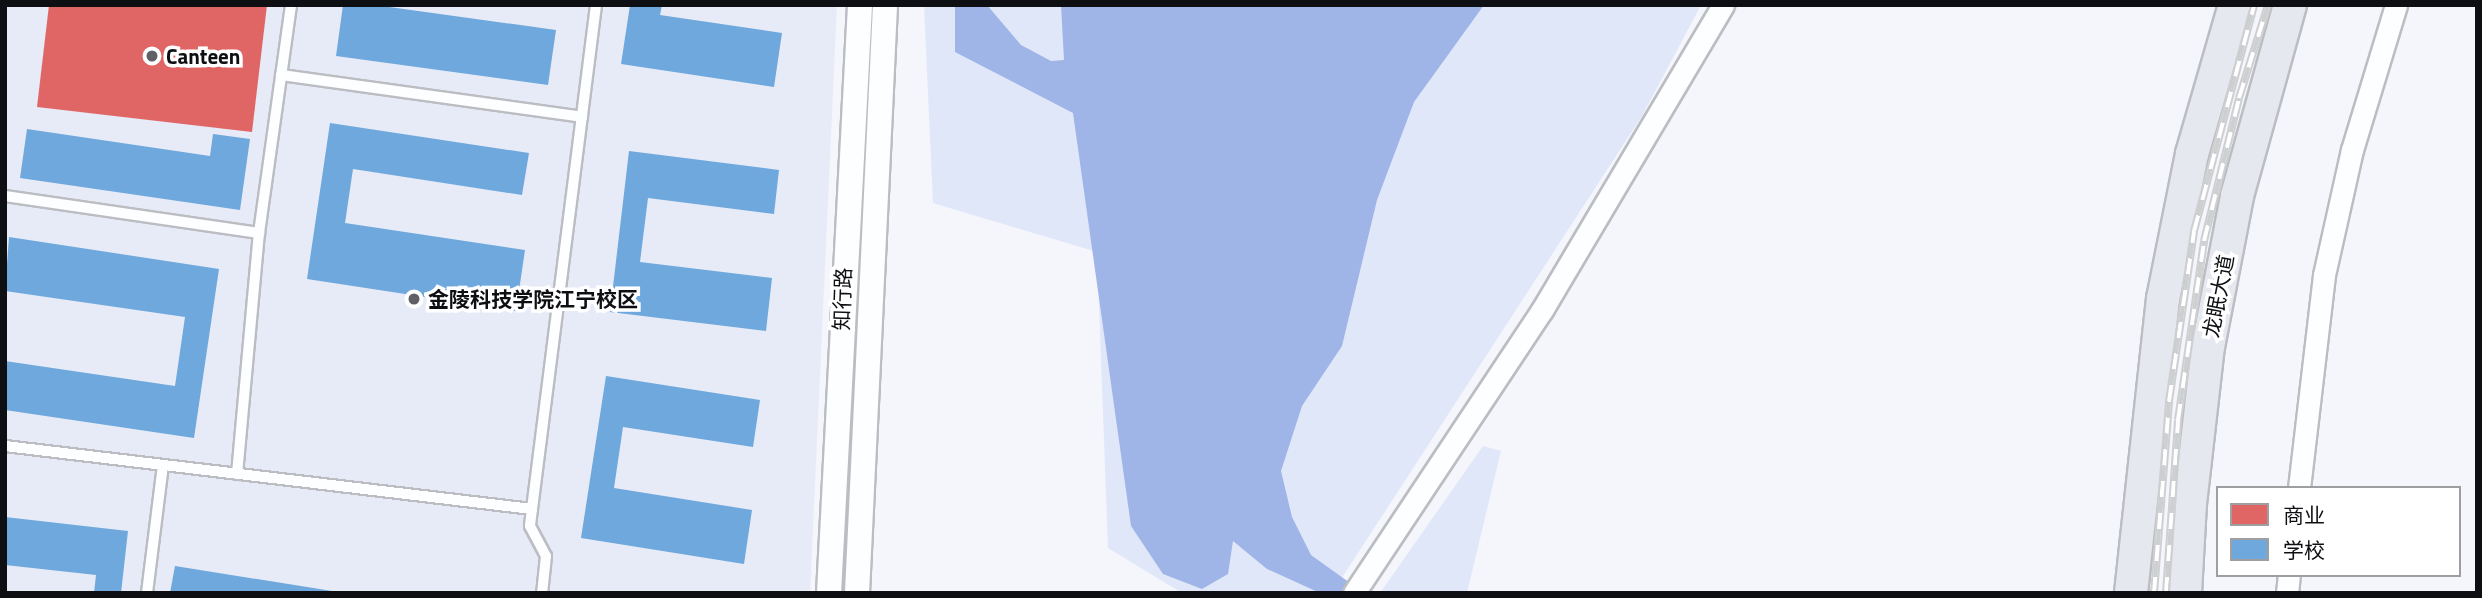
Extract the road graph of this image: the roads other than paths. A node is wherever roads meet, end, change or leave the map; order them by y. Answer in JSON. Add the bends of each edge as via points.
{"nodes":[{"id":1,"x":291,"y":5,"type":"edge"},
{"id":2,"x":596,"y":5,"type":"edge"},
{"id":3,"x":860,"y":5,"type":"edge"},
{"id":4,"x":885,"y":5,"type":"edge"},
{"id":5,"x":1723,"y":5,"type":"edge"},
{"id":6,"x":2235,"y":5,"type":"edge"},
{"id":7,"x":2290,"y":5,"type":"edge"},
{"id":8,"x":2396,"y":5,"type":"edge"},
{"id":9,"x":281,"y":75,"type":"junction"},
{"id":10,"x":582,"y":117,"type":"junction"},
{"id":11,"x":5,"y":196,"type":"edge"},
{"id":12,"x":259,"y":233,"type":"junction"},
{"id":13,"x":5,"y":446,"type":"edge"},
{"id":14,"x":163,"y":465,"type":"junction"},
{"id":15,"x":237,"y":474,"type":"junction"},
{"id":16,"x":2299,"y":486,"type":"edge"},
{"id":17,"x":531,"y":509,"type":"junction"},
{"id":18,"x":147,"y":593,"type":"edge"},
{"id":19,"x":542,"y":593,"type":"edge"},
{"id":20,"x":829,"y":593,"type":"edge"},
{"id":21,"x":857,"y":593,"type":"edge"},
{"id":22,"x":1354,"y":593,"type":"edge"},
{"id":23,"x":2131,"y":593,"type":"edge"},
{"id":24,"x":2185,"y":593,"type":"edge"}],
"edges":[{"from":1,"to":9,"type":"lane"},
{"from":2,"to":10,"type":"lane"},
{"from":3,"to":20,"type":"street","name":"知行路"},
{"from":4,"to":21,"type":"street","name":"知行路"},
{"from":5,"to":22,"type":"street","via":[[1542,310]]},
{"from":6,"to":23,"type":"main road","via":[[2192,154],[2163,299]]},
{"from":7,"to":24,"type":"main road","name":"龙眠大道","via":[[2237,196],[2208,347]]},
{"from":8,"to":16,"type":"street","via":[[2352,150],[2324,275]]},
{"from":9,"to":10,"type":"lane"},
{"from":9,"to":12,"type":"lane"},
{"from":10,"to":17,"type":"lane"},
{"from":11,"to":12,"type":"lane"},
{"from":12,"to":15,"type":"lane"},
{"from":13,"to":14,"type":"lane"},
{"from":14,"to":15,"type":"lane"},
{"from":14,"to":18,"type":"lane"},
{"from":15,"to":17,"type":"lane"},
{"from":17,"to":19,"type":"lane","via":[[530,526],[546,556]]}]}
